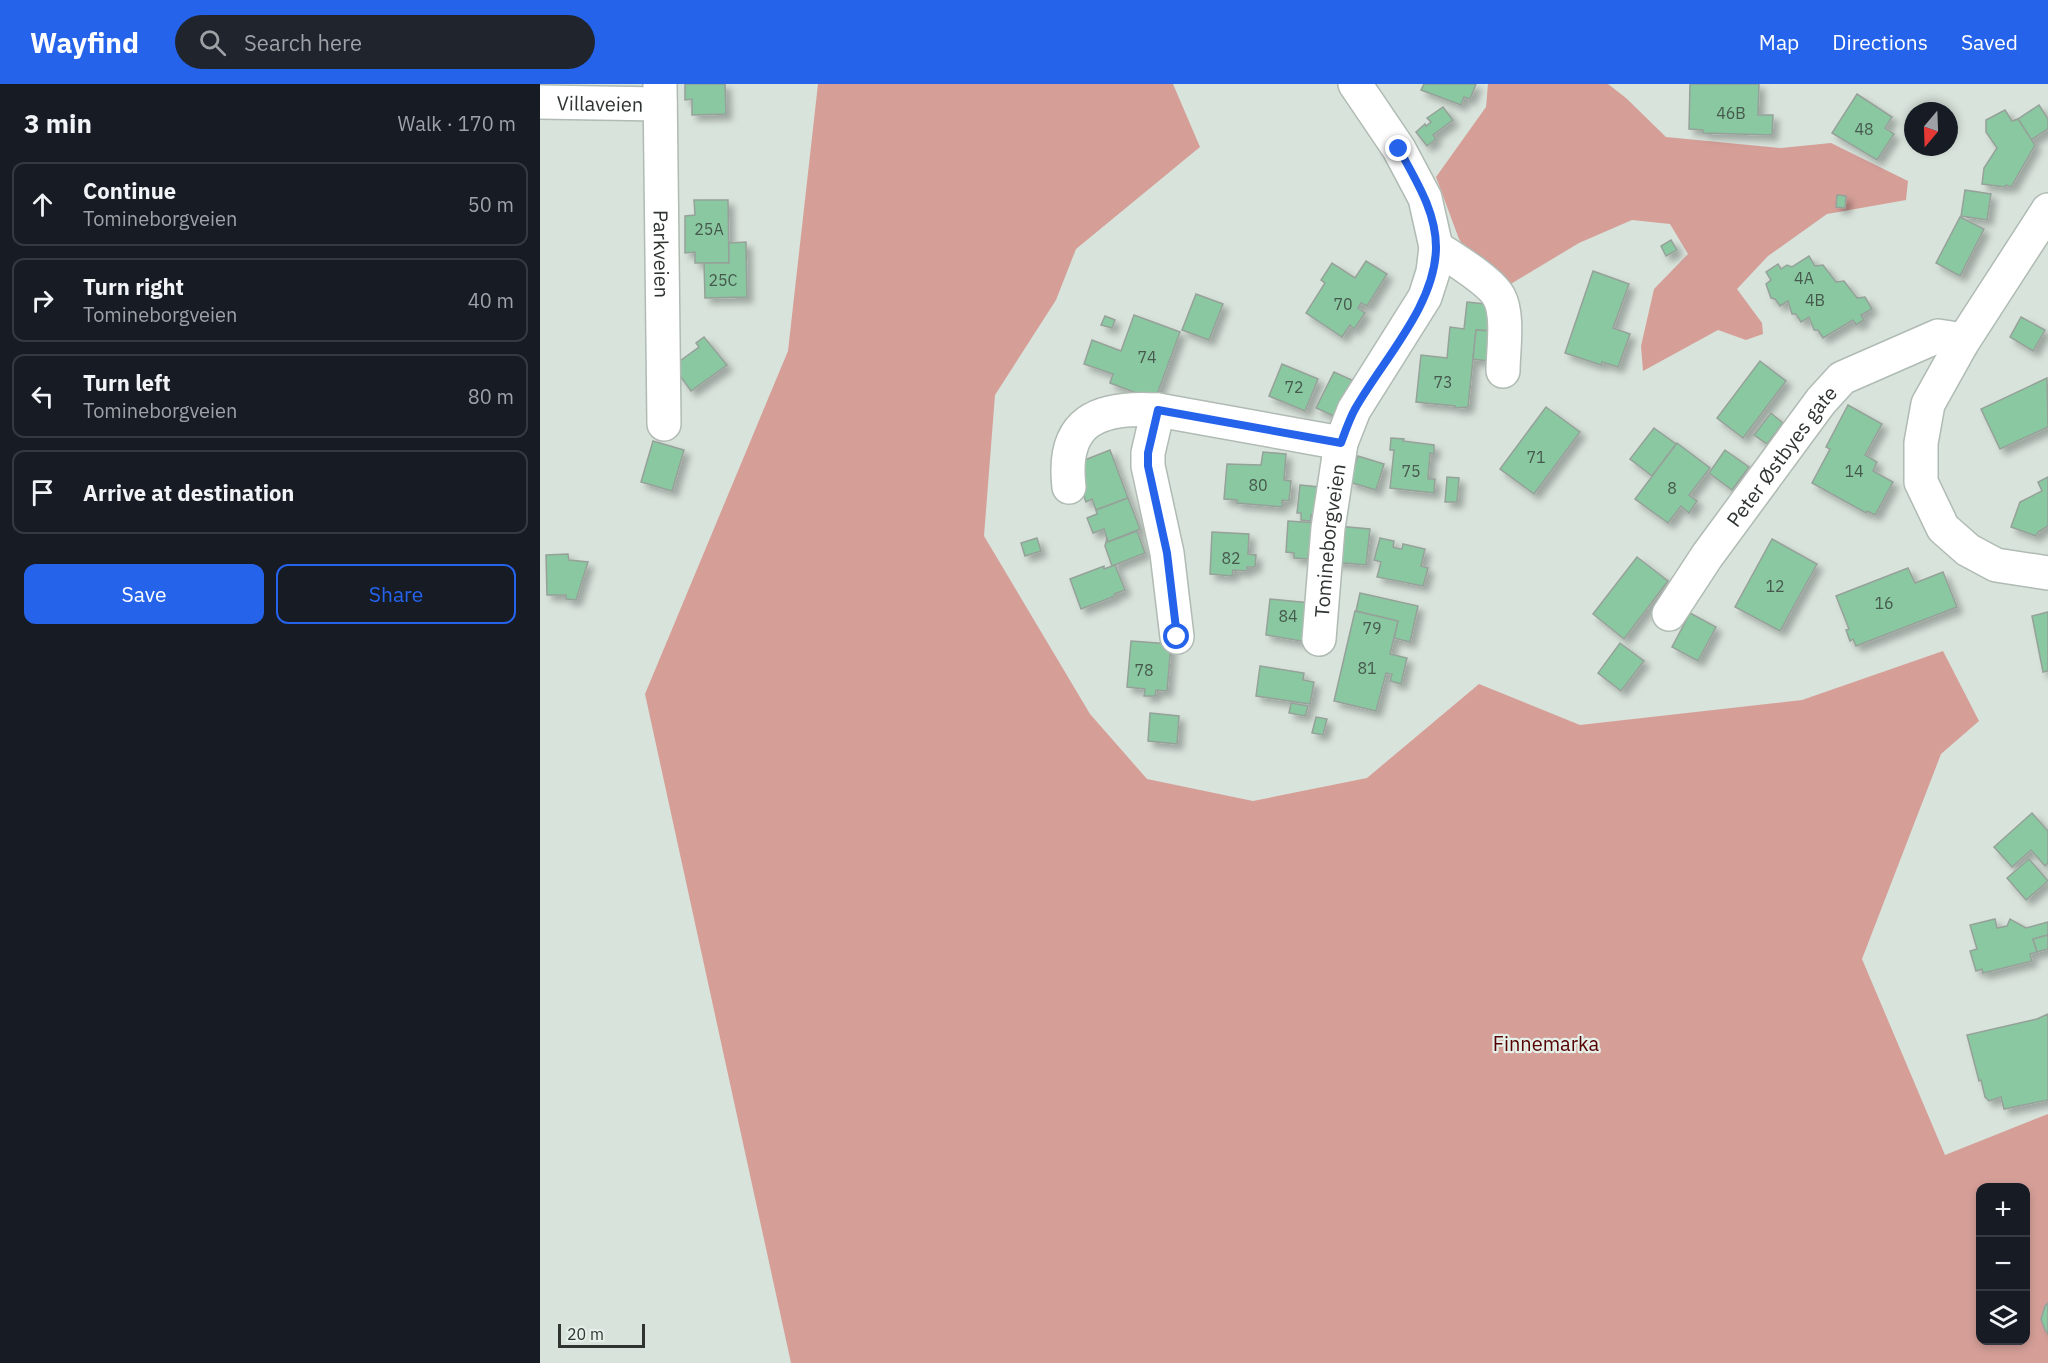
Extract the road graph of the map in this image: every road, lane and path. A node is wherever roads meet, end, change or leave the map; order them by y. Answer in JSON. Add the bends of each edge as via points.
{"nodes":[{"id":1,"x":1355,"y":84,"type":"edge"},
{"id":2,"x":660,"y":94,"type":"edge"},
{"id":3,"x":540,"y":102,"type":"edge"},
{"id":4,"x":2048,"y":210,"type":"edge"},
{"id":5,"x":1436,"y":247,"type":"junction"},
{"id":6,"x":1962,"y":344,"type":"junction"},
{"id":7,"x":1503,"y":371,"type":"dead end"},
{"id":8,"x":1158,"y":410,"type":"junction"},
{"id":9,"x":664,"y":424,"type":"dead end"},
{"id":10,"x":1341,"y":443,"type":"junction"},
{"id":11,"x":1069,"y":487,"type":"dead end"},
{"id":12,"x":2048,"y":573,"type":"edge"},
{"id":13,"x":1669,"y":614,"type":"dead end"},
{"id":14,"x":1177,"y":637,"type":"dead end"},
{"id":15,"x":1319,"y":639,"type":"dead end"}],
"edges":[{"from":1,"to":5,"type":"street","name":"Tomineborgveien","via":[[1399,149],[1425,198]]},
{"from":2,"to":3,"type":"street","name":"Villaveien"},
{"from":2,"to":9,"type":"street","name":"Parkveien"},
{"from":4,"to":6,"type":"street"},
{"from":5,"to":7,"type":"street","via":[[1489,285],[1500,298],[1504,321]]},
{"from":5,"to":10,"type":"street","name":"Tomineborgveien","via":[[1425,297],[1354,410]]},
{"from":6,"to":12,"type":"street","via":[[1928,404],[1921,442],[1921,482],[1943,528],[1968,550],[1996,565]]},
{"from":6,"to":13,"type":"street","name":"Peter Østbyes gate","via":[[1938,336],[1842,378],[1814,410]]},
{"from":8,"to":10,"type":"street","name":"Tomineborgveien"},
{"from":8,"to":11,"type":"street","name":"Tomineborgveien","via":[[1113,410],[1084,425],[1072,440],[1068,454]]},
{"from":8,"to":14,"type":"street","via":[[1148,466],[1167,553]]},
{"from":10,"to":15,"type":"street","name":"Tomineborgveien","via":[[1328,528]]}]}
